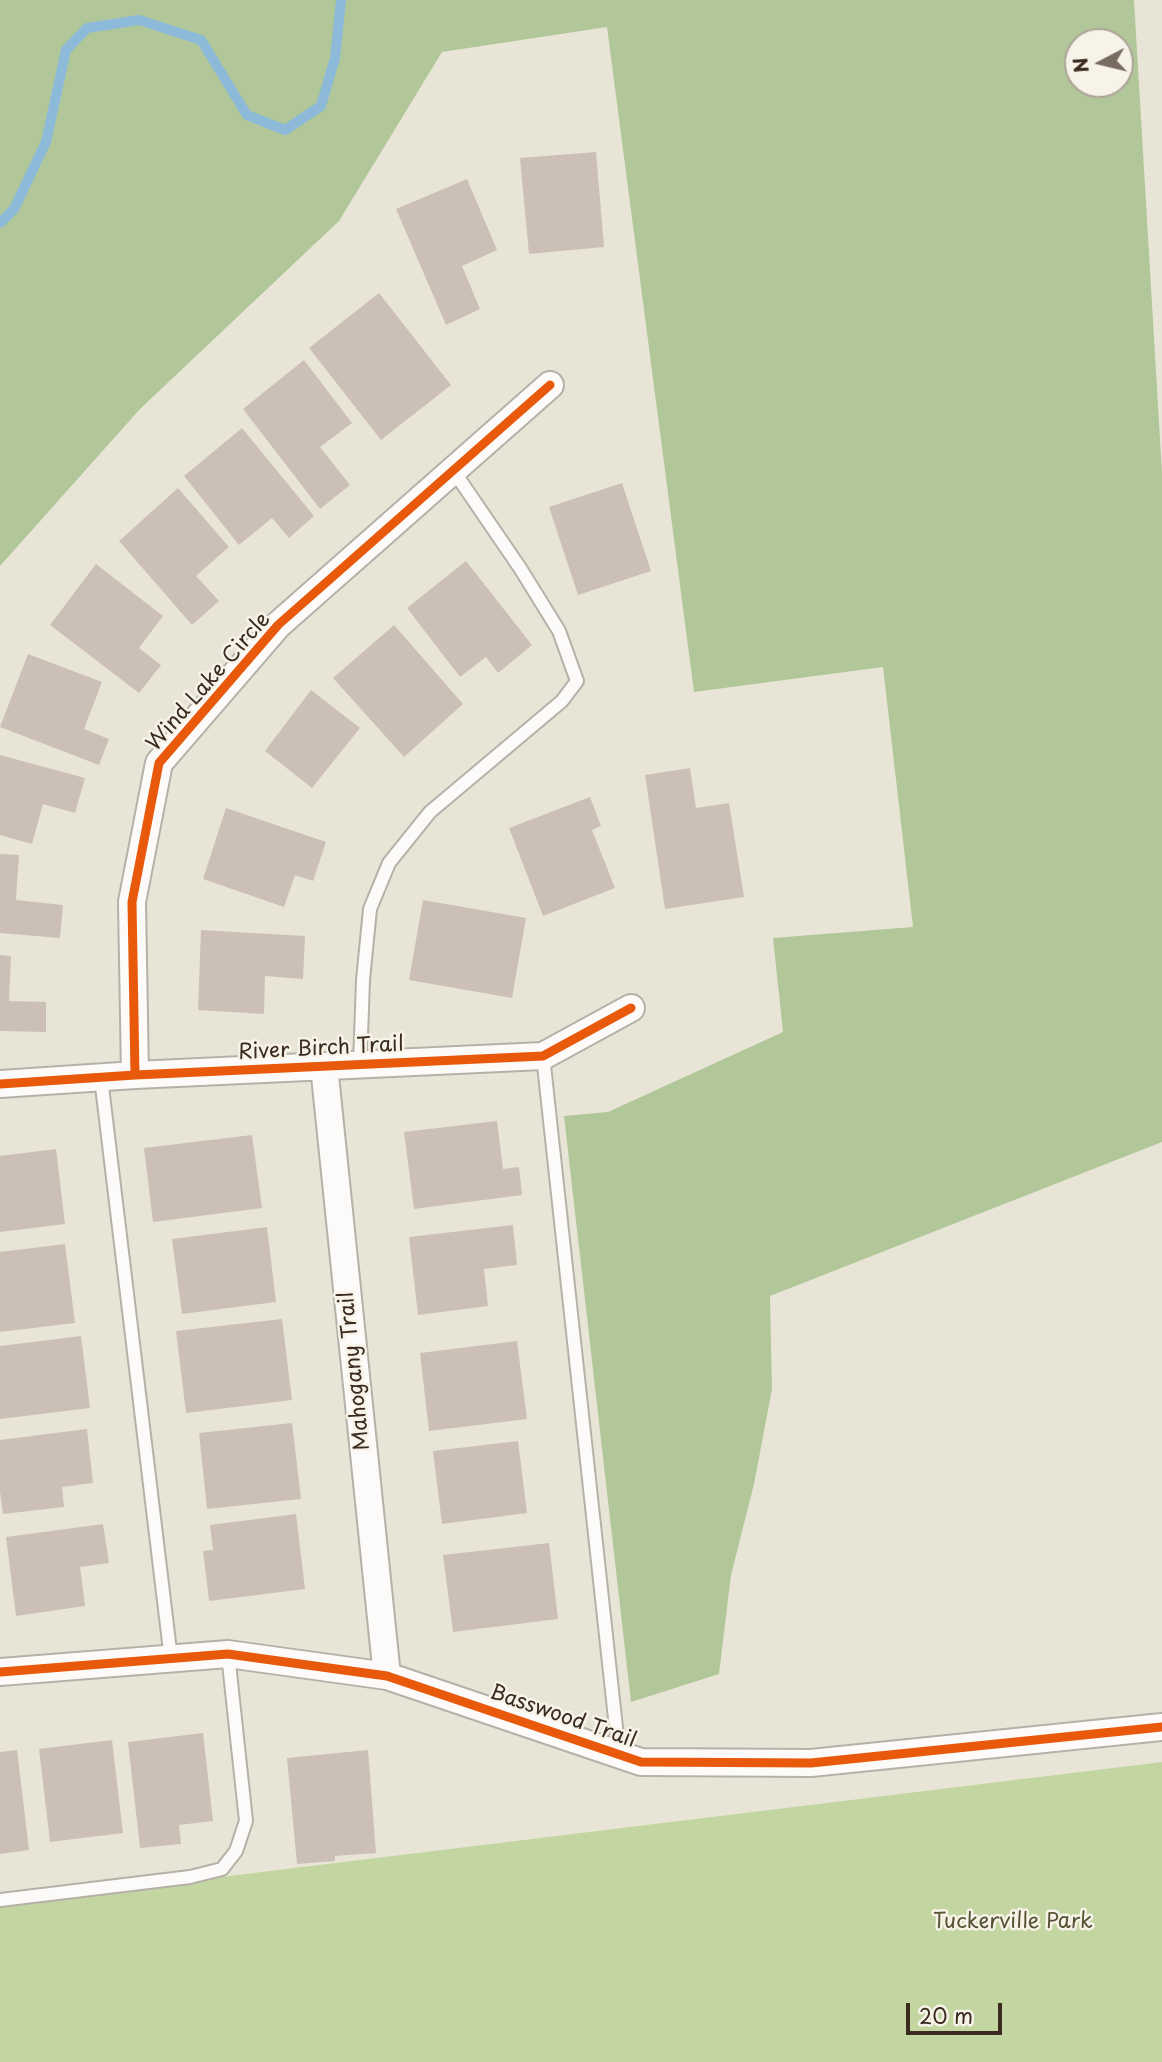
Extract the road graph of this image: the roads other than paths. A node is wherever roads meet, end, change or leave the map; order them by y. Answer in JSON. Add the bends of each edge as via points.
{"nodes":[{"id":1,"x":550,"y":385,"type":"dead end"},
{"id":2,"x":453,"y":470,"type":"junction"},
{"id":3,"x":631,"y":1008,"type":"dead end"},
{"id":4,"x":543,"y":1056,"type":"junction"},
{"id":5,"x":360,"y":1064,"type":"junction"},
{"id":6,"x":324,"y":1066,"type":"junction"},
{"id":7,"x":135,"y":1075,"type":"junction"},
{"id":8,"x":101,"y":1078,"type":"junction"},
{"id":9,"x":0,"y":1084,"type":"edge"},
{"id":10,"x":228,"y":1654,"type":"junction"},
{"id":11,"x":170,"y":1659,"type":"junction"},
{"id":12,"x":0,"y":1672,"type":"edge"},
{"id":13,"x":387,"y":1676,"type":"junction"},
{"id":14,"x":1162,"y":1727,"type":"edge"},
{"id":15,"x":620,"y":1755,"type":"junction"},
{"id":16,"x":0,"y":1900,"type":"edge"}],
"edges":[{"from":1,"to":2,"type":"street","name":"Wind Lake Circle"},
{"from":2,"to":5,"type":"lane","via":[[559,631],[577,681],[562,701],[430,812],[389,863],[370,909]]},
{"from":2,"to":7,"type":"street","name":"Wind Lake Circle","via":[[278,625],[159,763],[132,902]]},
{"from":3,"to":4,"type":"street","name":"River Birch Trail"},
{"from":4,"to":5,"type":"street","name":"River Birch Trail"},
{"from":4,"to":15,"type":"lane"},
{"from":5,"to":6,"type":"street","name":"River Birch Trail"},
{"from":6,"to":7,"type":"street","name":"River Birch Trail"},
{"from":6,"to":13,"type":"street","name":"Mahogany Trail"},
{"from":7,"to":8,"type":"street","name":"River Birch Trail"},
{"from":8,"to":9,"type":"street","name":"River Birch Trail"},
{"from":8,"to":11,"type":"lane"},
{"from":10,"to":11,"type":"street","name":"Basswood Trail"},
{"from":10,"to":13,"type":"street","name":"Basswood Trail"},
{"from":10,"to":16,"type":"lane","via":[[246,1821],[236,1851],[222,1868],[190,1877]]},
{"from":11,"to":12,"type":"street","name":"Basswood Trail"},
{"from":13,"to":15,"type":"street","name":"Basswood Trail"},
{"from":14,"to":15,"type":"street","name":"Basswood Trail","via":[[811,1763],[642,1762]]}]}
